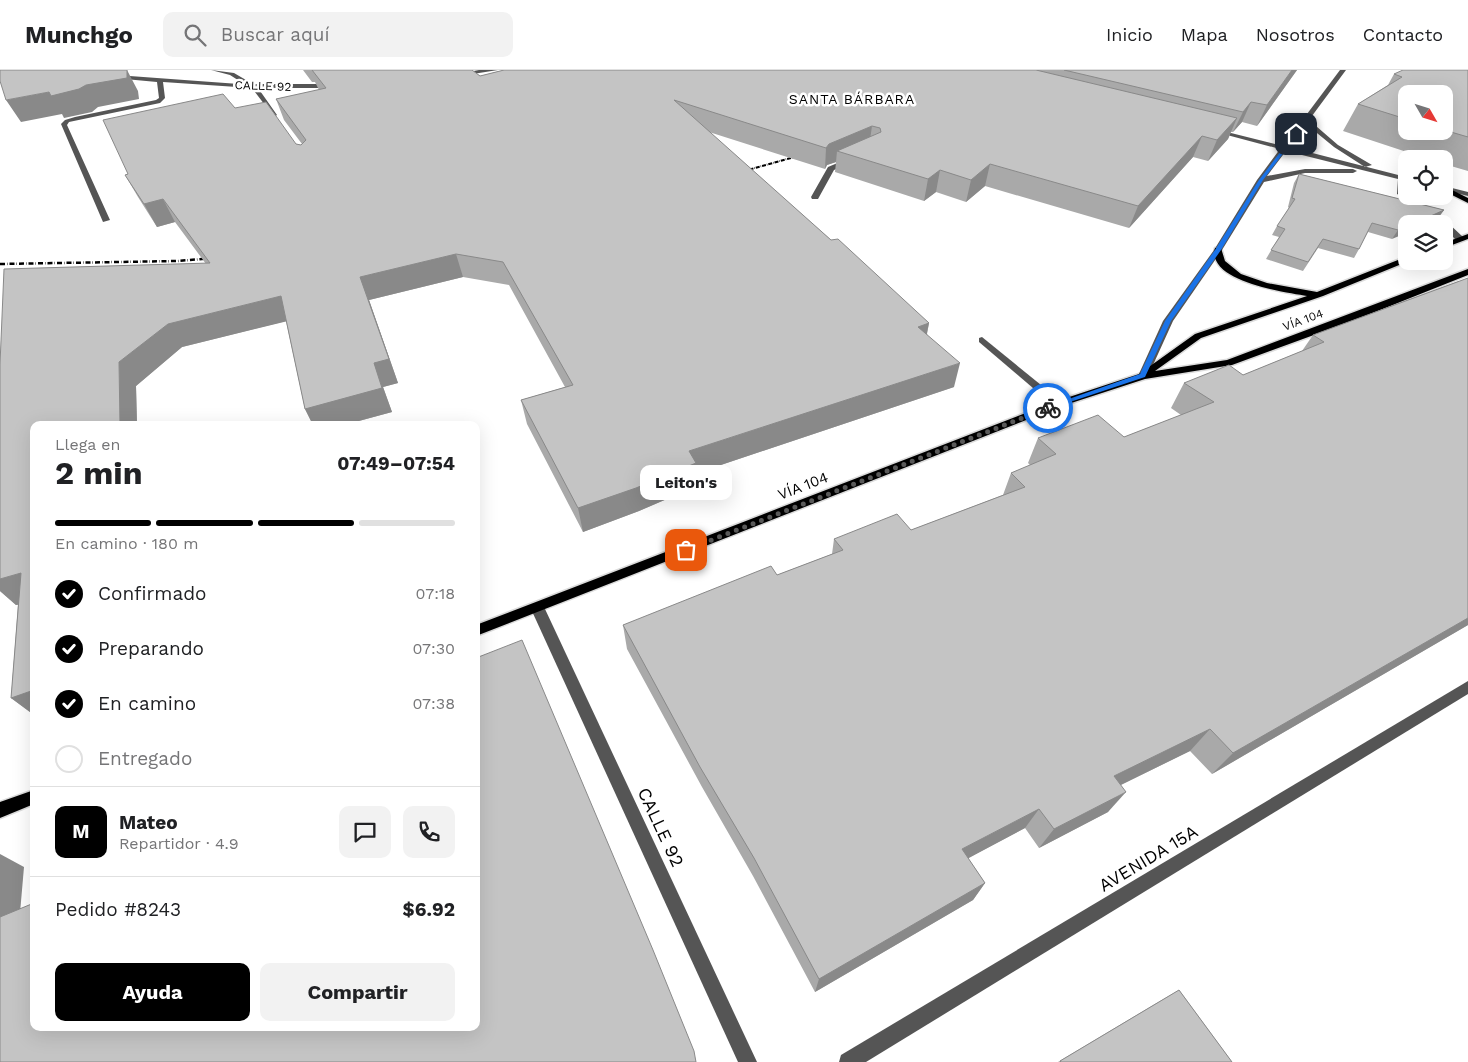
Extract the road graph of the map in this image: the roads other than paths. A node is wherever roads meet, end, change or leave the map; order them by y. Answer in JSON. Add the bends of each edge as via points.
{"nodes":[{"id":1,"x":214,"y":70,"type":"edge"},
{"id":2,"x":495,"y":70,"type":"edge"},
{"id":3,"x":1342,"y":70,"type":"edge"},
{"id":4,"x":110,"y":76,"type":"edge"},
{"id":5,"x":448,"y":76,"type":"edge"},
{"id":6,"x":160,"y":80,"type":"junction"},
{"id":7,"x":241,"y":86,"type":"junction"},
{"id":8,"x":254,"y":86,"type":"junction"},
{"id":9,"x":341,"y":86,"type":"edge"},
{"id":10,"x":1306,"y":121,"type":"junction"},
{"id":11,"x":282,"y":124,"type":"edge"},
{"id":12,"x":1210,"y":130,"type":"edge"},
{"id":13,"x":1286,"y":148,"type":"junction"},
{"id":14,"x":856,"y":158,"type":"edge"},
{"id":15,"x":1386,"y":174,"type":"junction"},
{"id":16,"x":1398,"y":177,"type":"edge"},
{"id":17,"x":1261,"y":180,"type":"junction"},
{"id":18,"x":1453,"y":190,"type":"edge"},
{"id":19,"x":1453,"y":193,"type":"edge"},
{"id":20,"x":1468,"y":194,"type":"edge"},
{"id":21,"x":815,"y":197,"type":"dead end"},
{"id":22,"x":1468,"y":201,"type":"edge"},
{"id":23,"x":106,"y":220,"type":"dead end"},
{"id":24,"x":1453,"y":230,"type":"edge"},
{"id":25,"x":1464,"y":238,"type":"edge"},
{"id":26,"x":1218,"y":250,"type":"junction"},
{"id":27,"x":1398,"y":263,"type":"edge"},
{"id":28,"x":1468,"y":272,"type":"edge"},
{"id":29,"x":1320,"y":294,"type":"junction"},
{"id":30,"x":982,"y":340,"type":"dead end"},
{"id":31,"x":1143,"y":376,"type":"junction"},
{"id":32,"x":1058,"y":404,"type":"junction"},
{"id":33,"x":538,"y":608,"type":"junction"},
{"id":34,"x":480,"y":630,"type":"edge"},
{"id":35,"x":1468,"y":687,"type":"edge"},
{"id":36,"x":30,"y":799,"type":"edge"},
{"id":37,"x":0,"y":810,"type":"edge"},
{"id":38,"x":748,"y":1062,"type":"edge"},
{"id":39,"x":848,"y":1062,"type":"edge"}],
"edges":[{"from":1,"to":7,"type":"street","via":[[244,81]]},
{"from":2,"to":5,"type":"street"},
{"from":3,"to":10,"type":"street"},
{"from":4,"to":6,"type":"street","name":"CALLE 92"},
{"from":6,"to":7,"type":"street","name":"CALLE 92"},
{"from":6,"to":23,"type":"street","via":[[162,98],[158,102],[77,118],[63,125]]},
{"from":7,"to":8,"type":"street","name":"CALLE 92"},
{"from":8,"to":9,"type":"street","name":"CALLE 92"},
{"from":8,"to":11,"type":"street"},
{"from":10,"to":13,"type":"street"},
{"from":10,"to":15,"type":"street","via":[[1336,146]]},
{"from":12,"to":13,"type":"street"},
{"from":13,"to":15,"type":"street"},
{"from":13,"to":17,"type":"street"},
{"from":14,"to":21,"type":"street","via":[[831,169]]},
{"from":15,"to":16,"type":"street"},
{"from":15,"to":17,"type":"street","via":[[1305,171]]},
{"from":17,"to":26,"type":"street"},
{"from":18,"to":20,"type":"street"},
{"from":19,"to":22,"type":"main road"},
{"from":24,"to":25,"type":"street"},
{"from":26,"to":29,"type":"main road","via":[[1221,261],[1230,270],[1248,279],[1271,287]]},
{"from":26,"to":31,"type":"street","via":[[1168,321]]},
{"from":27,"to":29,"type":"main road","name":"VÍA 104"},
{"from":28,"to":31,"type":"main road","name":"VÍA 104","via":[[1229,363]]},
{"from":29,"to":31,"type":"main road","name":"VÍA 104","via":[[1198,336]]},
{"from":30,"to":32,"type":"street"},
{"from":31,"to":32,"type":"main road","name":"VÍA 104"},
{"from":32,"to":33,"type":"main road","name":"VÍA 104"},
{"from":33,"to":34,"type":"main road","name":"VÍA 104"},
{"from":33,"to":38,"type":"street","name":"CALLE 92"},
{"from":35,"to":39,"type":"street","name":"AVENIDA 15A"},
{"from":36,"to":37,"type":"main road"}]}
